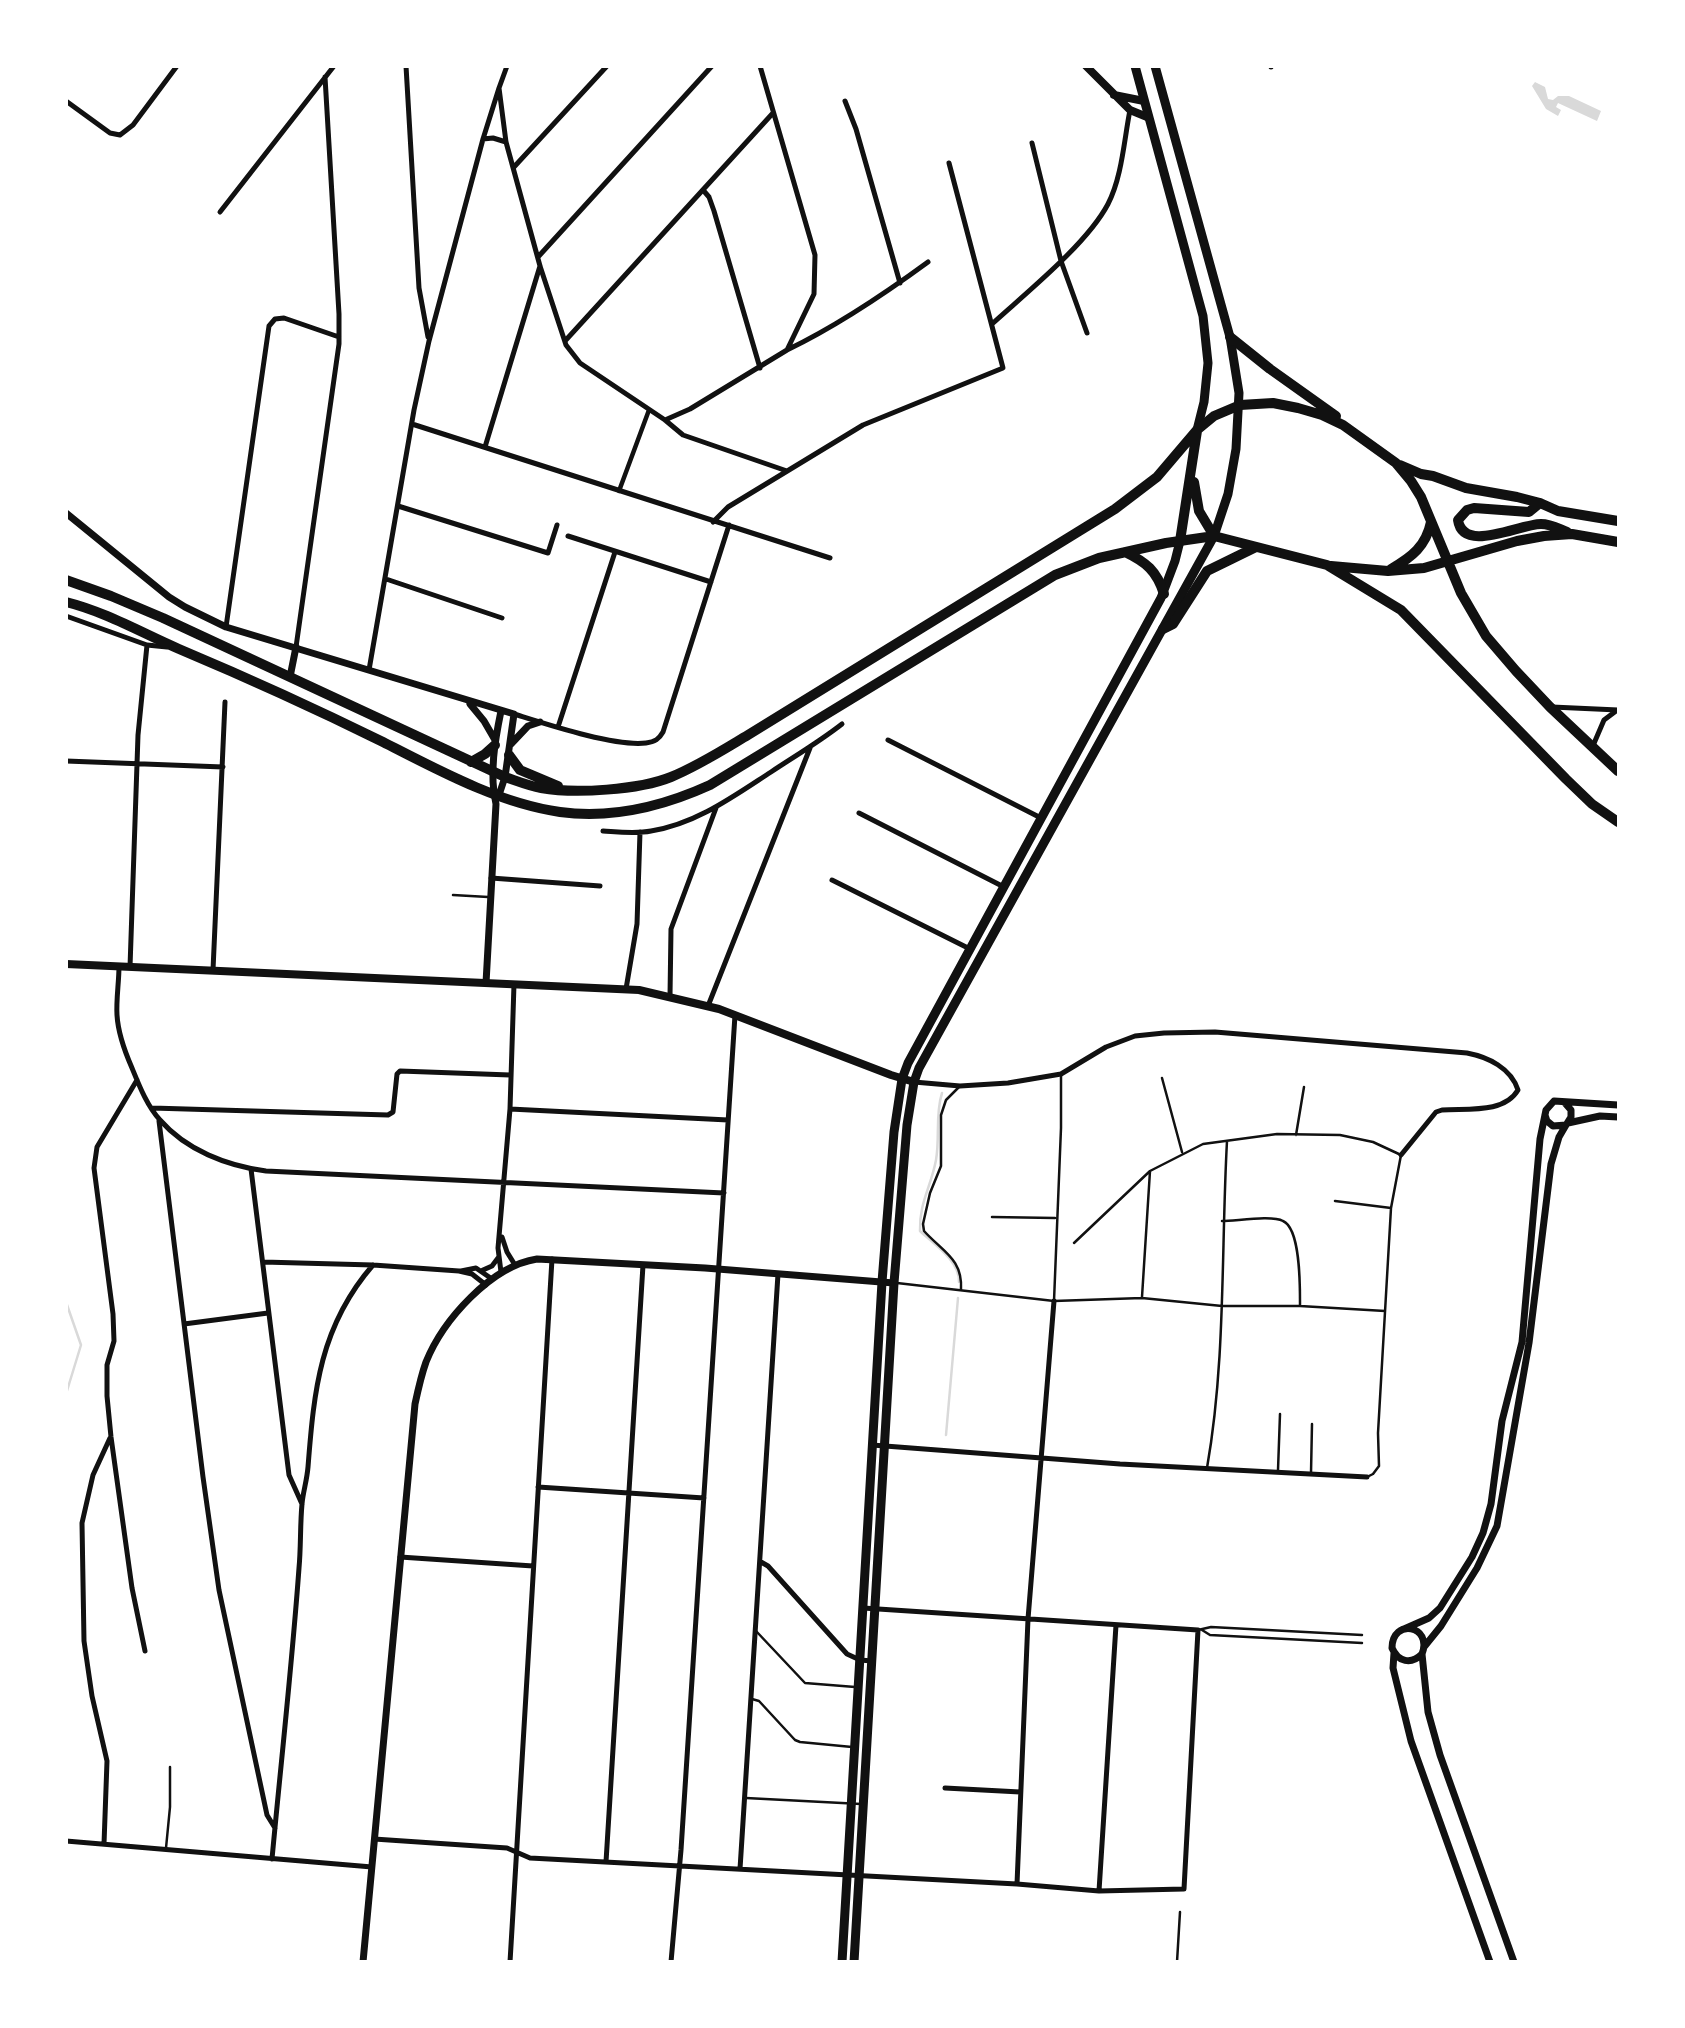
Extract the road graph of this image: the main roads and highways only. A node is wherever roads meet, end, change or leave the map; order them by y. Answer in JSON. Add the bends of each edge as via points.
{"nodes":[{"id":1,"x":1086,"y":66,"type":"edge"},
{"id":2,"x":1135,"y":66,"type":"edge"},
{"id":3,"x":1155,"y":66,"type":"edge"},
{"id":4,"x":1114,"y":95,"type":"junction"},
{"id":5,"x":1144,"y":101,"type":"junction"},
{"id":6,"x":1167,"y":110,"type":"junction"},
{"id":7,"x":1147,"y":117,"type":"junction"},
{"id":8,"x":1230,"y":337,"type":"junction"},
{"id":9,"x":1240,"y":405,"type":"junction"},
{"id":10,"x":1197,"y":430,"type":"junction"},
{"id":11,"x":1396,"y":463,"type":"junction"},
{"id":12,"x":1192,"y":469,"type":"junction"},
{"id":13,"x":1540,"y":503,"type":"junction"},
{"id":14,"x":1619,"y":521,"type":"edge"},
{"id":15,"x":1431,"y":522,"type":"junction"},
{"id":16,"x":1572,"y":534,"type":"junction"},
{"id":17,"x":1214,"y":536,"type":"junction"},
{"id":18,"x":1180,"y":541,"type":"junction"},
{"id":19,"x":1619,"y":542,"type":"edge"},
{"id":20,"x":1256,"y":547,"type":"junction"},
{"id":21,"x":1125,"y":552,"type":"junction"},
{"id":22,"x":1449,"y":562,"type":"junction"},
{"id":23,"x":1327,"y":565,"type":"junction"},
{"id":24,"x":1388,"y":572,"type":"junction"},
{"id":25,"x":66,"y":580,"type":"edge"},
{"id":26,"x":1164,"y":594,"type":"junction"},
{"id":27,"x":66,"y":601,"type":"edge"},
{"id":28,"x":1163,"y":629,"type":"junction"},
{"id":29,"x":290,"y":677,"type":"junction"},
{"id":30,"x":259,"y":683,"type":"junction"},
{"id":31,"x":495,"y":743,"type":"road end"},
{"id":32,"x":510,"y":750,"type":"road end"},
{"id":33,"x":471,"y":761,"type":"junction"},
{"id":34,"x":1619,"y":771,"type":"edge"},
{"id":35,"x":572,"y":790,"type":"junction"},
{"id":36,"x":1619,"y":822,"type":"edge"},
{"id":37,"x":66,"y":964,"type":"edge"},
{"id":38,"x":902,"y":1079,"type":"junction"},
{"id":39,"x":914,"y":1082,"type":"junction"},
{"id":40,"x":842,"y":1962,"type":"edge"},
{"id":41,"x":854,"y":1962,"type":"edge"}],
"edges":[{"from":1,"to":4,"type":"main road"},
{"from":2,"to":5,"type":"main road"},
{"from":3,"to":6,"type":"main road"},
{"from":4,"to":5,"type":"main road"},
{"from":4,"to":7,"type":"main road","via":[[1130,110]]},
{"from":5,"to":6,"type":"main road"},
{"from":5,"to":7,"type":"main road"},
{"from":6,"to":8,"type":"main road"},
{"from":7,"to":10,"type":"main road","via":[[1205,328],[1208,363]]},
{"from":8,"to":9,"type":"main road"},
{"from":8,"to":11,"type":"highway","via":[[1374,441]]},
{"from":9,"to":10,"type":"highway","via":[[1214,416]]},
{"from":9,"to":11,"type":"highway","via":[[1273,403],[1322,415]]},
{"from":9,"to":17,"type":"main road","via":[[1228,494]]},
{"from":10,"to":12,"type":"highway"},
{"from":10,"to":35,"type":"highway","via":[[1157,477],[1124,503],[739,741],[654,783]]},
{"from":11,"to":13,"type":"highway","via":[[1466,488]]},
{"from":11,"to":15,"type":"highway","via":[[1421,496]]},
{"from":12,"to":17,"type":"highway","via":[[1199,511]]},
{"from":12,"to":18,"type":"highway"},
{"from":13,"to":14,"type":"highway","via":[[1558,511]]},
{"from":13,"to":16,"type":"highway","via":[[1529,512],[1467,510],[1458,520],[1459,527],[1475,538],[1542,524]]},
{"from":15,"to":22,"type":"highway"},
{"from":15,"to":24,"type":"highway","via":[[1422,546]]},
{"from":16,"to":19,"type":"highway"},
{"from":16,"to":22,"type":"highway","via":[[1517,541]]},
{"from":17,"to":18,"type":"highway"},
{"from":17,"to":20,"type":"highway"},
{"from":17,"to":28,"type":"main road"},
{"from":18,"to":21,"type":"highway"},
{"from":18,"to":26,"type":"main road"},
{"from":20,"to":23,"type":"highway"},
{"from":20,"to":28,"type":"highway","via":[[1209,569],[1173,624]]},
{"from":21,"to":26,"type":"highway","via":[[1155,572]]},
{"from":21,"to":30,"type":"highway","via":[[1055,575],[710,785],[632,811],[562,812],[496,794]]},
{"from":22,"to":24,"type":"highway"},
{"from":22,"to":34,"type":"highway","via":[[1486,636],[1550,707]]},
{"from":23,"to":24,"type":"highway"},
{"from":23,"to":36,"type":"highway","via":[[1401,610],[1566,779]]},
{"from":25,"to":29,"type":"highway","via":[[138,607]]},
{"from":26,"to":38,"type":"main road"},
{"from":27,"to":30,"type":"highway"},
{"from":28,"to":39,"type":"main road"},
{"from":29,"to":30,"type":"highway","via":[[277,686]]},
{"from":29,"to":33,"type":"highway"},
{"from":31,"to":33,"type":"highway"},
{"from":32,"to":35,"type":"highway","via":[[520,770]]},
{"from":33,"to":35,"type":"highway","via":[[505,778]]},
{"from":37,"to":38,"type":"main road","via":[[626,989],[708,1006]]},
{"from":38,"to":39,"type":"main road"},
{"from":38,"to":40,"type":"main road","via":[[882,1282]]},
{"from":39,"to":41,"type":"main road","via":[[894,1283]]}]}
